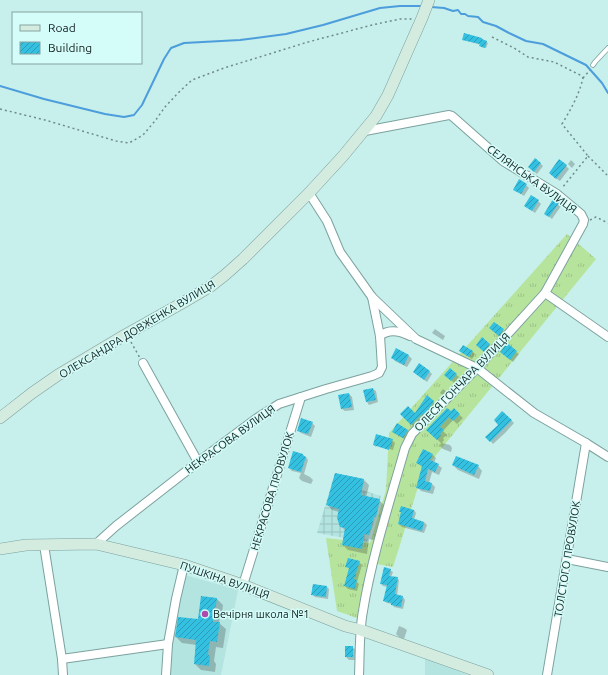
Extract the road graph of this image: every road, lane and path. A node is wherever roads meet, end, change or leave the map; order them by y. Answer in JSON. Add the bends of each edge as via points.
{"nodes":[{"id":1,"x":429,"y":1,"type":"edge"},
{"id":2,"x":422,"y":18,"type":"junction"},
{"id":3,"x":492,"y":37,"type":"dead end"},
{"id":4,"x":608,"y":48,"type":"edge"},
{"id":5,"x":593,"y":65,"type":"joint"},
{"id":6,"x":583,"y":78,"type":"junction"},
{"id":7,"x":0,"y":109,"type":"edge"},
{"id":8,"x":365,"y":130,"type":"junction"},
{"id":9,"x":588,"y":156,"type":"junction"},
{"id":10,"x":608,"y":176,"type":"edge"},
{"id":11,"x":308,"y":193,"type":"junction"},
{"id":12,"x":557,"y":194,"type":"junction"},
{"id":13,"x":608,"y":223,"type":"edge"},
{"id":14,"x":583,"y":224,"type":"junction"},
{"id":15,"x":545,"y":293,"type":"junction"},
{"id":16,"x":372,"y":297,"type":"junction"},
{"id":17,"x":380,"y":336,"type":"junction"},
{"id":18,"x":608,"y":337,"type":"edge"},
{"id":19,"x":416,"y":339,"type":"junction"},
{"id":20,"x":133,"y":345,"type":"dead end"},
{"id":21,"x":143,"y":363,"type":"joint"},
{"id":22,"x":477,"y":368,"type":"junction"},
{"id":23,"x":301,"y":397,"type":"junction"},
{"id":24,"x":0,"y":418,"type":"edge"},
{"id":25,"x":586,"y":443,"type":"junction"},
{"id":26,"x":608,"y":457,"type":"edge"},
{"id":27,"x":198,"y":462,"type":"junction"},
{"id":28,"x":96,"y":544,"type":"junction"},
{"id":29,"x":44,"y":545,"type":"junction"},
{"id":30,"x":0,"y":549,"type":"edge"},
{"id":31,"x":567,"y":559,"type":"junction"},
{"id":32,"x":184,"y":565,"type":"junction"},
{"id":33,"x":608,"y":567,"type":"edge"},
{"id":34,"x":243,"y":585,"type":"junction"},
{"id":35,"x":361,"y":630,"type":"junction"},
{"id":36,"x":168,"y":644,"type":"junction"},
{"id":37,"x":62,"y":659,"type":"junction"},
{"id":38,"x":63,"y":675,"type":"edge"},
{"id":39,"x":166,"y":675,"type":"edge"},
{"id":40,"x":359,"y":675,"type":"edge"},
{"id":41,"x":488,"y":675,"type":"edge"},
{"id":42,"x":547,"y":675,"type":"edge"}],
"edges":[{"from":1,"to":2,"type":"street","name":"ОЛЕКСАНДРА ДОВЖЕНКА ВУЛИЦЯ"},
{"from":2,"to":7,"type":"path","via":[[400,19],[308,42],[192,80],[178,92],[144,135],[129,143]]},
{"from":2,"to":8,"type":"street","name":"ОЛЕКСАНДРА ДОВЖЕНКА ВУЛИЦЯ","via":[[388,95]]},
{"from":3,"to":6,"type":"path","via":[[528,57],[554,62]]},
{"from":4,"to":5,"type":"lane"},
{"from":5,"to":6,"type":"path"},
{"from":6,"to":9,"type":"path","via":[[572,107],[562,124]]},
{"from":8,"to":11,"type":"street","name":"ОЛЕКСАНДРА ДОВЖЕНКА ВУЛИЦЯ"},
{"from":8,"to":12,"type":"street","name":"СЕЛЯНСЬКА ВУЛИЦЯ","via":[[452,116],[503,161]]},
{"from":9,"to":10,"type":"path"},
{"from":9,"to":12,"type":"path"},
{"from":11,"to":16,"type":"street","via":[[327,221],[340,252]]},
{"from":11,"to":24,"type":"street","name":"ОЛЕКСАНДРА ДОВЖЕНКА ВУЛИЦЯ","via":[[243,259],[211,286],[58,375]]},
{"from":12,"to":14,"type":"street","name":"СЕЛЯНСЬКА ВУЛИЦЯ","via":[[581,214]]},
{"from":13,"to":14,"type":"path","via":[[596,217]]},
{"from":14,"to":15,"type":"street","name":"ОЛЕСЯ ГОНЧАРА ВУЛИЦЯ"},
{"from":15,"to":18,"type":"street"},
{"from":15,"to":22,"type":"street","name":"ОЛЕСЯ ГОНЧАРА ВУЛИЦЯ"},
{"from":16,"to":17,"type":"street","name":"НЕКРАСОВА ВУЛИЦЯ"},
{"from":16,"to":19,"type":"street"},
{"from":17,"to":19,"type":"street","via":[[389,331],[396,331]]},
{"from":17,"to":23,"type":"street","name":"НЕКРАСОВА ВУЛИЦЯ","via":[[382,367],[379,373]]},
{"from":19,"to":22,"type":"street"},
{"from":20,"to":21,"type":"path"},
{"from":21,"to":27,"type":"street"},
{"from":22,"to":25,"type":"street","via":[[534,413]]},
{"from":22,"to":35,"type":"street","name":"ОЛЕСЯ ГОНЧАРА ВУЛИЦЯ","via":[[412,434],[405,448],[372,564]]},
{"from":23,"to":27,"type":"street","name":"НЕКРАСОВА ВУЛИЦЯ","via":[[279,404]]},
{"from":23,"to":34,"type":"street","name":"НЕКРАСОВА ПРОВУЛОК"},
{"from":25,"to":26,"type":"street"},
{"from":25,"to":31,"type":"street","name":"ТОЛСТОГО ПРОВУЛОК"},
{"from":27,"to":28,"type":"street","name":"НЕКРАСОВА ВУЛИЦЯ"},
{"from":28,"to":29,"type":"street","name":"ПУШКІНА ВУЛИЦЯ"},
{"from":28,"to":32,"type":"street","name":"ПУШКІНА ВУЛИЦЯ"},
{"from":29,"to":30,"type":"street","name":"ПУШКІНА ВУЛИЦЯ"},
{"from":29,"to":37,"type":"street"},
{"from":31,"to":33,"type":"street"},
{"from":31,"to":42,"type":"street","name":"ТОЛСТОГО ПРОВУЛОК"},
{"from":32,"to":34,"type":"street","name":"ПУШКІНА ВУЛИЦЯ"},
{"from":32,"to":36,"type":"street"},
{"from":34,"to":35,"type":"street","name":"ПУШКІНА ВУЛИЦЯ"},
{"from":35,"to":40,"type":"street","name":"ОЛЕСЯ ГОНЧАРА ВУЛИЦЯ"},
{"from":35,"to":41,"type":"street","name":"ПУШКІНА ВУЛИЦЯ"},
{"from":36,"to":37,"type":"street"},
{"from":36,"to":39,"type":"street"},
{"from":37,"to":38,"type":"street"}]}
